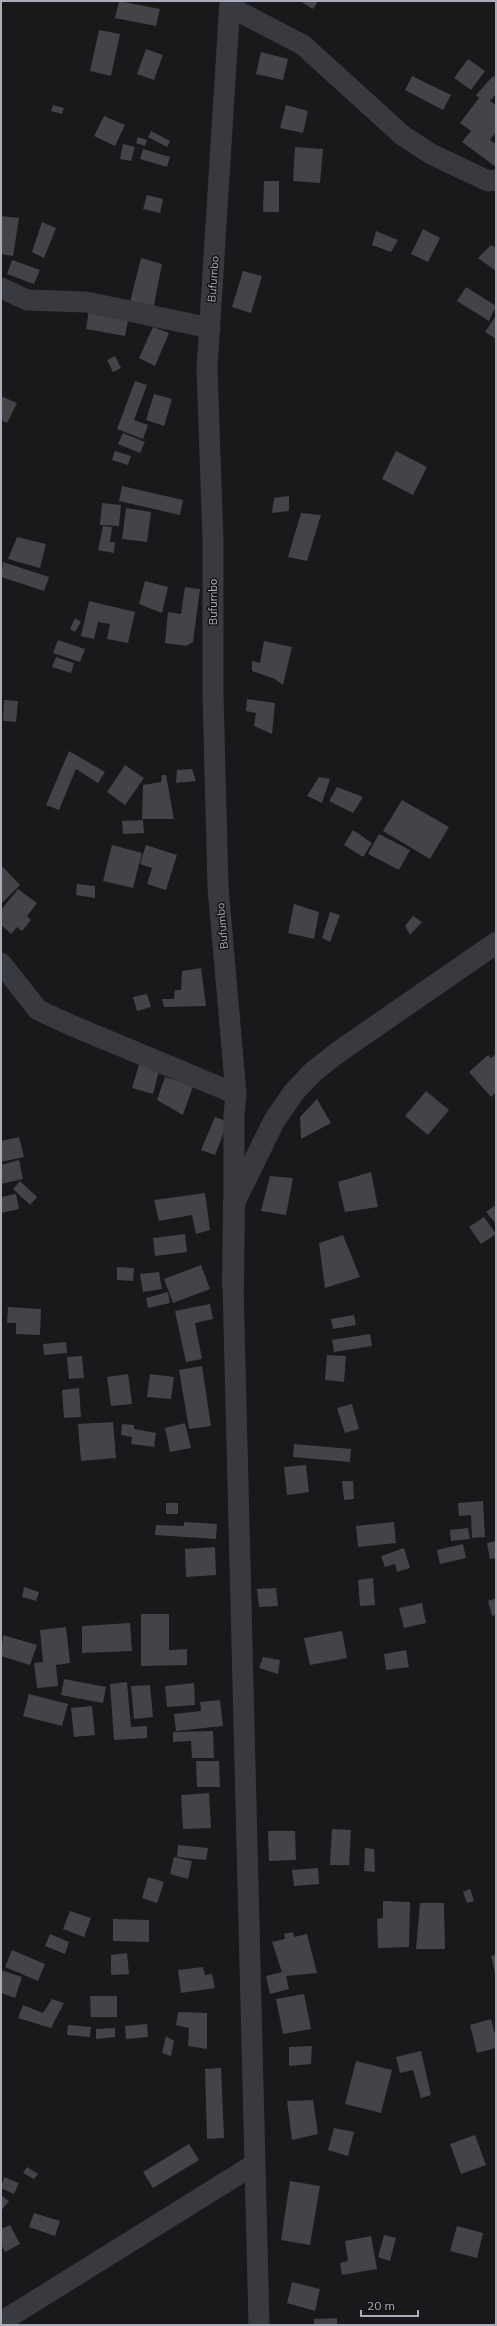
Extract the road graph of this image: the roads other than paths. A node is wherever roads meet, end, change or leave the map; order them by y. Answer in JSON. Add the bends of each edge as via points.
{"nodes":[{"id":1,"x":230,"y":4,"type":"edge"},
{"id":2,"x":496,"y":180,"type":"edge"},
{"id":3,"x":1,"y":288,"type":"edge"},
{"id":4,"x":210,"y":328,"type":"junction"},
{"id":5,"x":496,"y":943,"type":"edge"},
{"id":6,"x":1,"y":963,"type":"edge"},
{"id":7,"x":236,"y":1094,"type":"junction"},
{"id":8,"x":234,"y":1203,"type":"junction"},
{"id":9,"x":233,"y":1284,"type":"joint"},
{"id":10,"x":255,"y":2164,"type":"junction"},
{"id":11,"x":1,"y":2322,"type":"edge"},
{"id":12,"x":259,"y":2325,"type":"edge"}],
"edges":[{"from":1,"to":2,"type":"street","via":[[303,45],[402,135],[425,150],[488,181]]},
{"from":1,"to":4,"type":"street","name":"Bufumbo"},
{"from":3,"to":4,"type":"street","via":[[27,300],[86,302]]},
{"from":4,"to":7,"type":"street","name":"Bufumbo","via":[[207,412],[213,540],[213,695],[218,887]]},
{"from":5,"to":8,"type":"street","via":[[313,1072],[294,1092],[274,1121]]},
{"from":6,"to":7,"type":"street","via":[[38,1010]]},
{"from":7,"to":8,"type":"street","name":"Bufumbo"},
{"from":8,"to":9,"type":"street"},
{"from":9,"to":10,"type":"street"},
{"from":10,"to":11,"type":"street"},
{"from":10,"to":12,"type":"street"}]}
